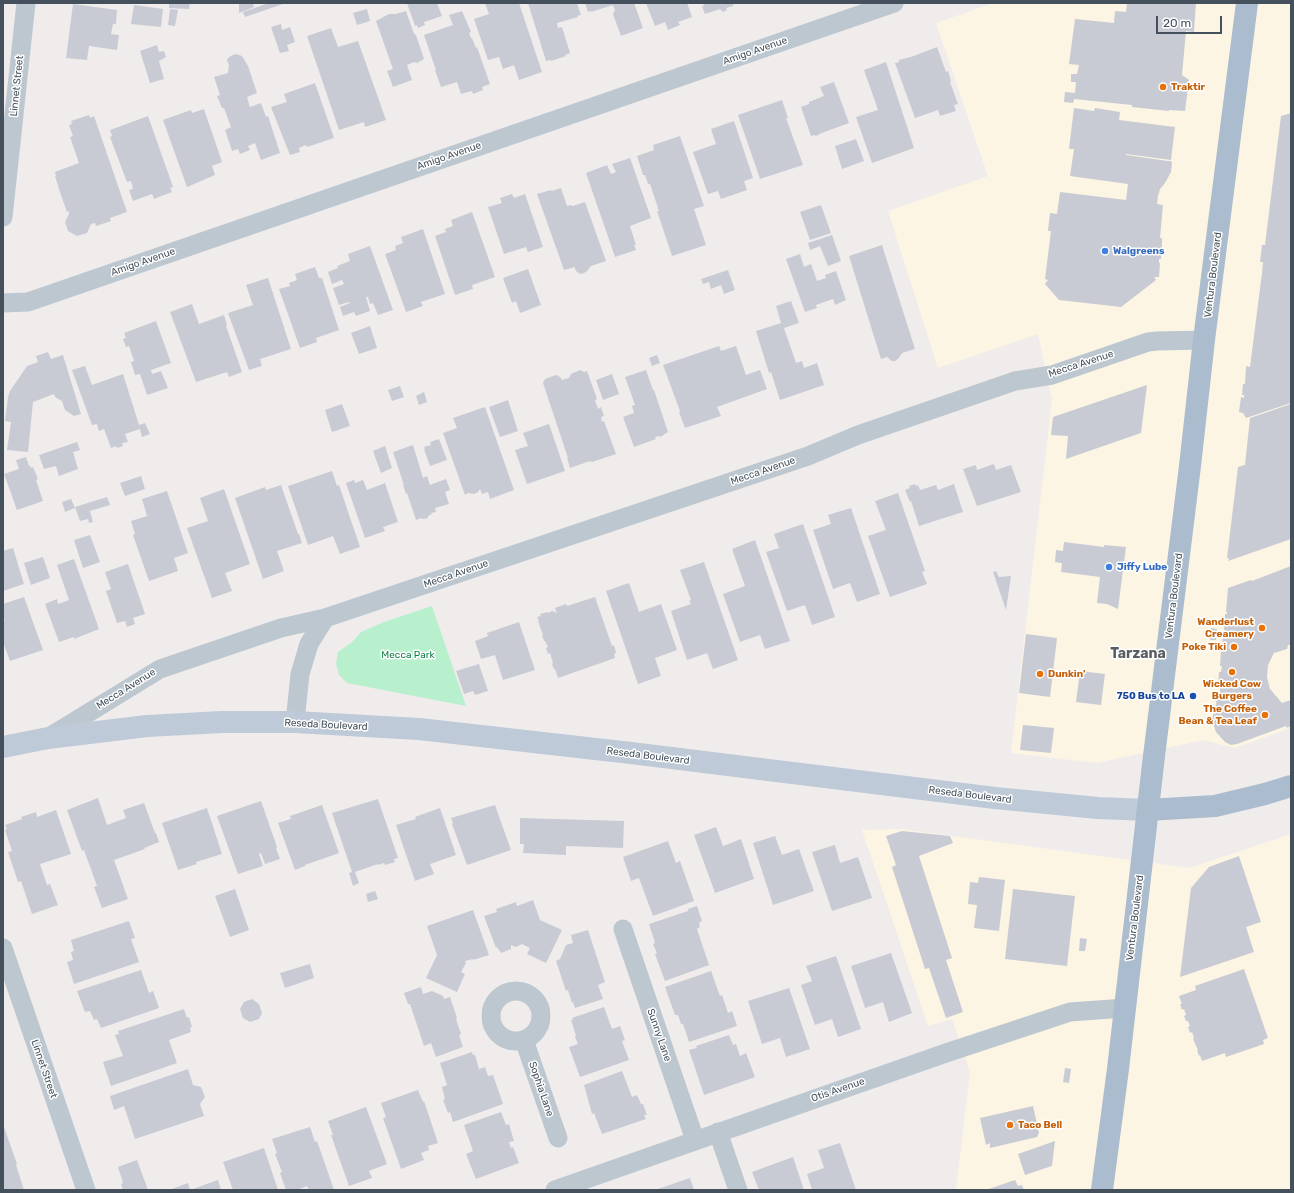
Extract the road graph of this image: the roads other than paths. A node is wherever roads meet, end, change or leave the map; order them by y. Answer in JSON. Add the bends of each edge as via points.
{"nodes":[{"id":1,"x":26,"y":3,"type":"edge"},
{"id":2,"x":894,"y":3,"type":"edge"},
{"id":3,"x":1247,"y":3,"type":"edge"},
{"id":4,"x":3,"y":217,"type":"edge"},
{"id":5,"x":3,"y":303,"type":"edge"},
{"id":6,"x":1204,"y":340,"type":"junction"},
{"id":7,"x":325,"y":618,"type":"junction"},
{"id":8,"x":295,"y":722,"type":"junction"},
{"id":9,"x":48,"y":738,"type":"junction"},
{"id":10,"x":3,"y":747,"type":"edge"},
{"id":11,"x":1291,"y":786,"type":"edge"},
{"id":12,"x":1148,"y":810,"type":"junction"},
{"id":13,"x":623,"y":929,"type":"dead end"},
{"id":14,"x":3,"y":948,"type":"edge"},
{"id":15,"x":1125,"y":1008,"type":"junction"},
{"id":16,"x":524,"y":1040,"type":"dead end"},
{"id":17,"x":718,"y":1132,"type":"junction"},
{"id":18,"x":558,"y":1138,"type":"dead end"},
{"id":19,"x":695,"y":1140,"type":"junction"},
{"id":20,"x":586,"y":1185,"type":"edge"},
{"id":21,"x":86,"y":1190,"type":"edge"},
{"id":22,"x":555,"y":1190,"type":"edge"},
{"id":23,"x":738,"y":1190,"type":"edge"},
{"id":24,"x":1102,"y":1190,"type":"edge"}],
"edges":[{"from":1,"to":4,"type":"street","name":"Linnet Street"},
{"from":2,"to":5,"type":"street","name":"Amigo Avenue","via":[[28,302]]},
{"from":3,"to":6,"type":"main road","name":"Ventura Boulevard"},
{"from":6,"to":7,"type":"street","name":"Mecca Avenue","via":[[1157,340],[1052,375],[1015,381],[858,435],[808,456]]},
{"from":6,"to":12,"type":"main road","name":"Ventura Boulevard"},
{"from":7,"to":8,"type":"street","via":[[309,644],[300,674]]},
{"from":7,"to":9,"type":"street","name":"Mecca Avenue","via":[[281,628],[160,669]]},
{"from":8,"to":9,"type":"main road","name":"Reseda Boulevard","via":[[147,726]]},
{"from":8,"to":12,"type":"main road","name":"Reseda Boulevard","via":[[419,729],[995,798]]},
{"from":9,"to":10,"type":"main road","name":"Reseda Boulevard"},
{"from":11,"to":12,"type":"main road","name":"Reseda Boulevard","via":[[1215,806]]},
{"from":12,"to":15,"type":"main road","name":"Ventura Boulevard"},
{"from":13,"to":19,"type":"street","name":"Sunny Lane"},
{"from":14,"to":21,"type":"street","name":"Linnet Street"},
{"from":15,"to":17,"type":"street","name":"Otis Avenue","via":[[1070,1012]]},
{"from":15,"to":24,"type":"main road","name":"Ventura Boulevard"},
{"from":16,"to":18,"type":"street","name":"Sophia Lane"},
{"from":17,"to":19,"type":"street","name":"Otis Avenue"},
{"from":17,"to":23,"type":"street"},
{"from":19,"to":20,"type":"street","name":"Otis Avenue"},
{"from":20,"to":22,"type":"street","name":"Otis Avenue"}]}
